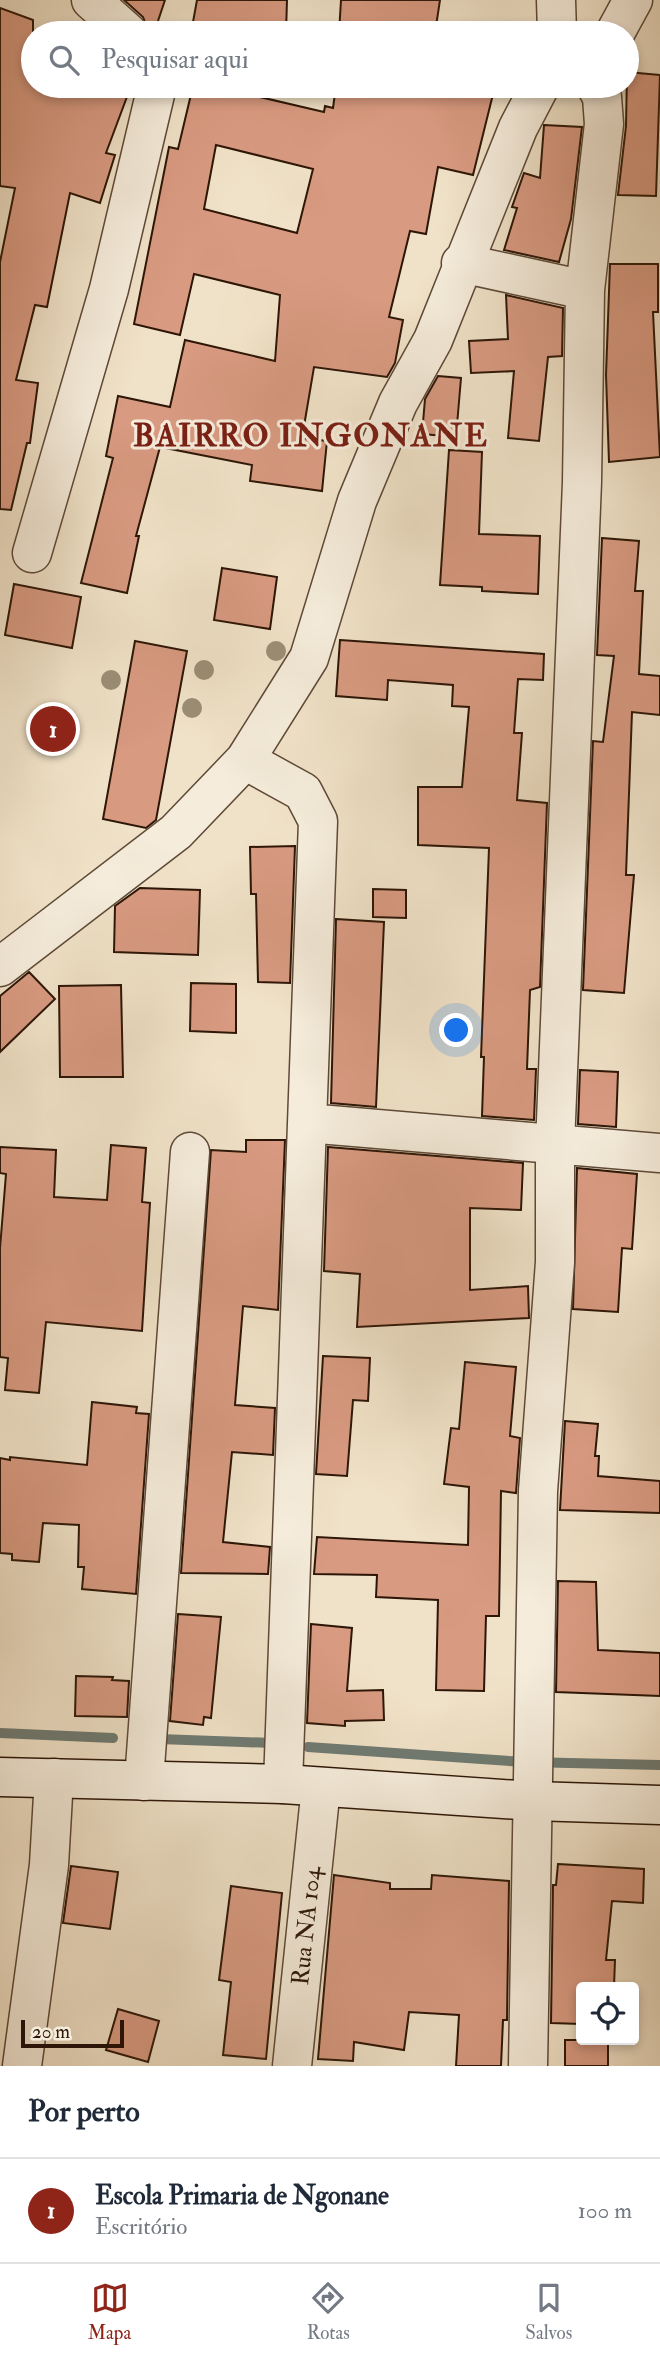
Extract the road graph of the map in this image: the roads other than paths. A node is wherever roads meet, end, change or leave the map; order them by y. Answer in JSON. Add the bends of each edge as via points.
{"nodes":[{"id":1,"x":91,"y":0,"type":"edge"},
{"id":2,"x":556,"y":0,"type":"edge"},
{"id":3,"x":633,"y":0,"type":"edge"},
{"id":4,"x":115,"y":21,"type":"edge"},
{"id":5,"x":557,"y":21,"type":"edge"},
{"id":6,"x":622,"y":21,"type":"edge"},
{"id":7,"x":154,"y":98,"type":"edge"},
{"id":8,"x":534,"y":98,"type":"edge"},
{"id":9,"x":602,"y":98,"type":"edge"},
{"id":10,"x":461,"y":263,"type":"junction"},
{"id":11,"x":585,"y":290,"type":"junction"},
{"id":12,"x":32,"y":553,"type":"dead end"},
{"id":13,"x":245,"y":760,"type":"junction"},
{"id":14,"x":0,"y":967,"type":"edge"},
{"id":15,"x":307,"y":1123,"type":"junction"},
{"id":16,"x":555,"y":1145,"type":"junction"},
{"id":17,"x":190,"y":1152,"type":"dead end"},
{"id":18,"x":660,"y":1153,"type":"edge"},
{"id":19,"x":0,"y":1777,"type":"edge"},
{"id":20,"x":54,"y":1779,"type":"junction"},
{"id":21,"x":144,"y":1781,"type":"junction"},
{"id":22,"x":283,"y":1784,"type":"junction"},
{"id":23,"x":321,"y":1787,"type":"junction"},
{"id":24,"x":533,"y":1801,"type":"junction"},
{"id":25,"x":660,"y":1805,"type":"edge"},
{"id":26,"x":22,"y":2066,"type":"edge"},
{"id":27,"x":292,"y":2066,"type":"edge"},
{"id":28,"x":528,"y":2066,"type":"edge"}],
"edges":[{"from":1,"to":4,"type":"street"},
{"from":2,"to":5,"type":"street"},
{"from":3,"to":6,"type":"street"},
{"from":7,"to":12,"type":"street","via":[[109,289]]},
{"from":8,"to":10,"type":"street"},
{"from":9,"to":11,"type":"street","via":[[604,124]]},
{"from":10,"to":11,"type":"street"},
{"from":10,"to":13,"type":"street","via":[[433,340],[398,403],[357,501],[309,659]]},
{"from":11,"to":16,"type":"street","via":[[582,482]]},
{"from":13,"to":14,"type":"street","via":[[176,832]]},
{"from":13,"to":15,"type":"street","via":[[303,792],[318,821]]},
{"from":15,"to":16,"type":"street"},
{"from":15,"to":22,"type":"street"},
{"from":16,"to":18,"type":"street"},
{"from":16,"to":24,"type":"street","via":[[555,1262],[538,1491]]},
{"from":17,"to":21,"type":"street"},
{"from":19,"to":20,"type":"street"},
{"from":20,"to":21,"type":"street"},
{"from":20,"to":26,"type":"street","via":[[49,1865]]},
{"from":21,"to":22,"type":"street"},
{"from":22,"to":23,"type":"street"},
{"from":23,"to":24,"type":"street"},
{"from":23,"to":27,"type":"street","name":"Rua NA 104"},
{"from":24,"to":25,"type":"street"},
{"from":24,"to":28,"type":"street"}]}
